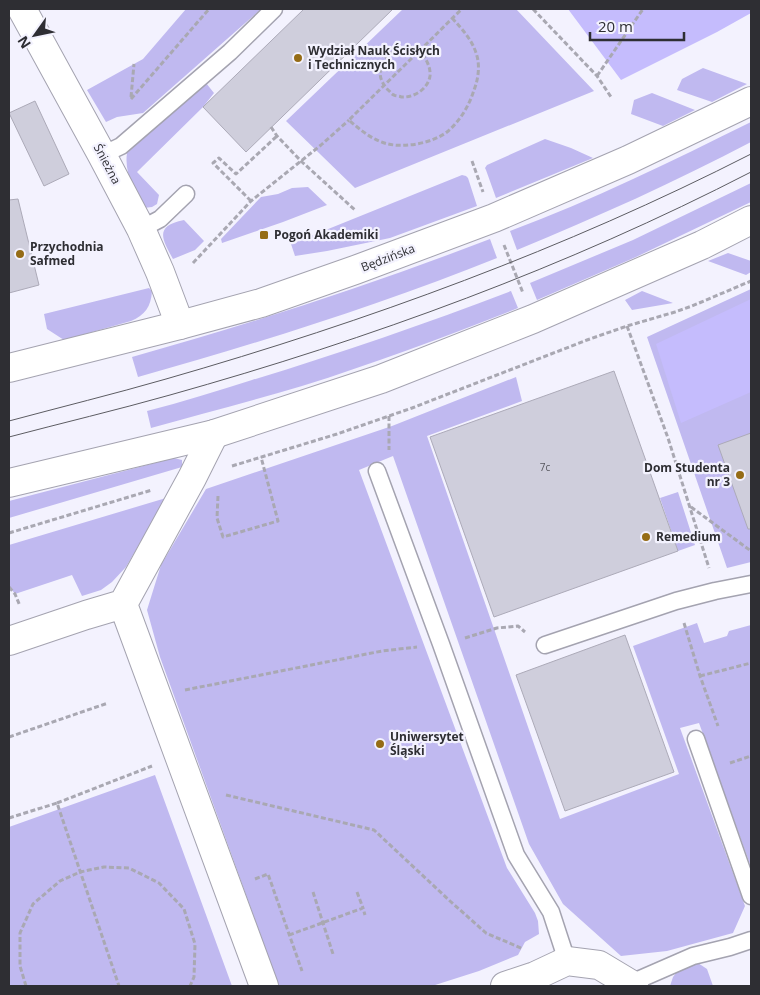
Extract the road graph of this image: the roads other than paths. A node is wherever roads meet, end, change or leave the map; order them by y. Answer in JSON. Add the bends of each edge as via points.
{"nodes":[{"id":1,"x":22,"y":9,"type":"edge"},
{"id":2,"x":274,"y":9,"type":"edge"},
{"id":3,"x":751,"y":101,"type":"edge"},
{"id":4,"x":102,"y":155,"type":"junction"},
{"id":5,"x":186,"y":194,"type":"dead end"},
{"id":6,"x":751,"y":220,"type":"edge"},
{"id":7,"x":141,"y":229,"type":"junction"},
{"id":8,"x":180,"y":326,"type":"junction"},
{"id":9,"x":9,"y":368,"type":"edge"},
{"id":10,"x":214,"y":434,"type":"junction"},
{"id":11,"x":377,"y":471,"type":"road end"},
{"id":12,"x":9,"y":483,"type":"edge"},
{"id":13,"x":751,"y":584,"type":"edge"},
{"id":14,"x":123,"y":604,"type":"junction"},
{"id":15,"x":9,"y":641,"type":"edge"},
{"id":16,"x":544,"y":645,"type":"dead end"},
{"id":17,"x":696,"y":739,"type":"dead end"},
{"id":18,"x":751,"y":896,"type":"edge"},
{"id":19,"x":751,"y":940,"type":"edge"},
{"id":20,"x":567,"y":961,"type":"junction"},
{"id":21,"x":632,"y":985,"type":"edge"},
{"id":22,"x":264,"y":986,"type":"edge"},
{"id":23,"x":504,"y":986,"type":"edge"}],
"edges":[{"from":1,"to":4,"type":"street","name":"Śnieżna"},
{"from":2,"to":4,"type":"lane","via":[[230,52],[121,146]]},
{"from":3,"to":8,"type":"street","name":"Będzińska","via":[[628,160],[494,218],[261,303]]},
{"from":4,"to":7,"type":"street","name":"Śnieżna"},
{"from":5,"to":7,"type":"lane","via":[[160,218]]},
{"from":6,"to":10,"type":"street","via":[[702,245],[524,323],[381,379]]},
{"from":7,"to":8,"type":"street","name":"Śnieżna"},
{"from":8,"to":9,"type":"street","name":"Będzińska"},
{"from":10,"to":12,"type":"street"},
{"from":10,"to":14,"type":"street"},
{"from":11,"to":20,"type":"lane","via":[[516,855],[551,912]]},
{"from":13,"to":16,"type":"lane","via":[[676,601]]},
{"from":14,"to":15,"type":"street"},
{"from":14,"to":22,"type":"street"},
{"from":17,"to":18,"type":"lane"},
{"from":19,"to":21,"type":"lane","via":[[693,956]]},
{"from":20,"to":21,"type":"street","via":[[599,965]]},
{"from":20,"to":23,"type":"street"}]}
